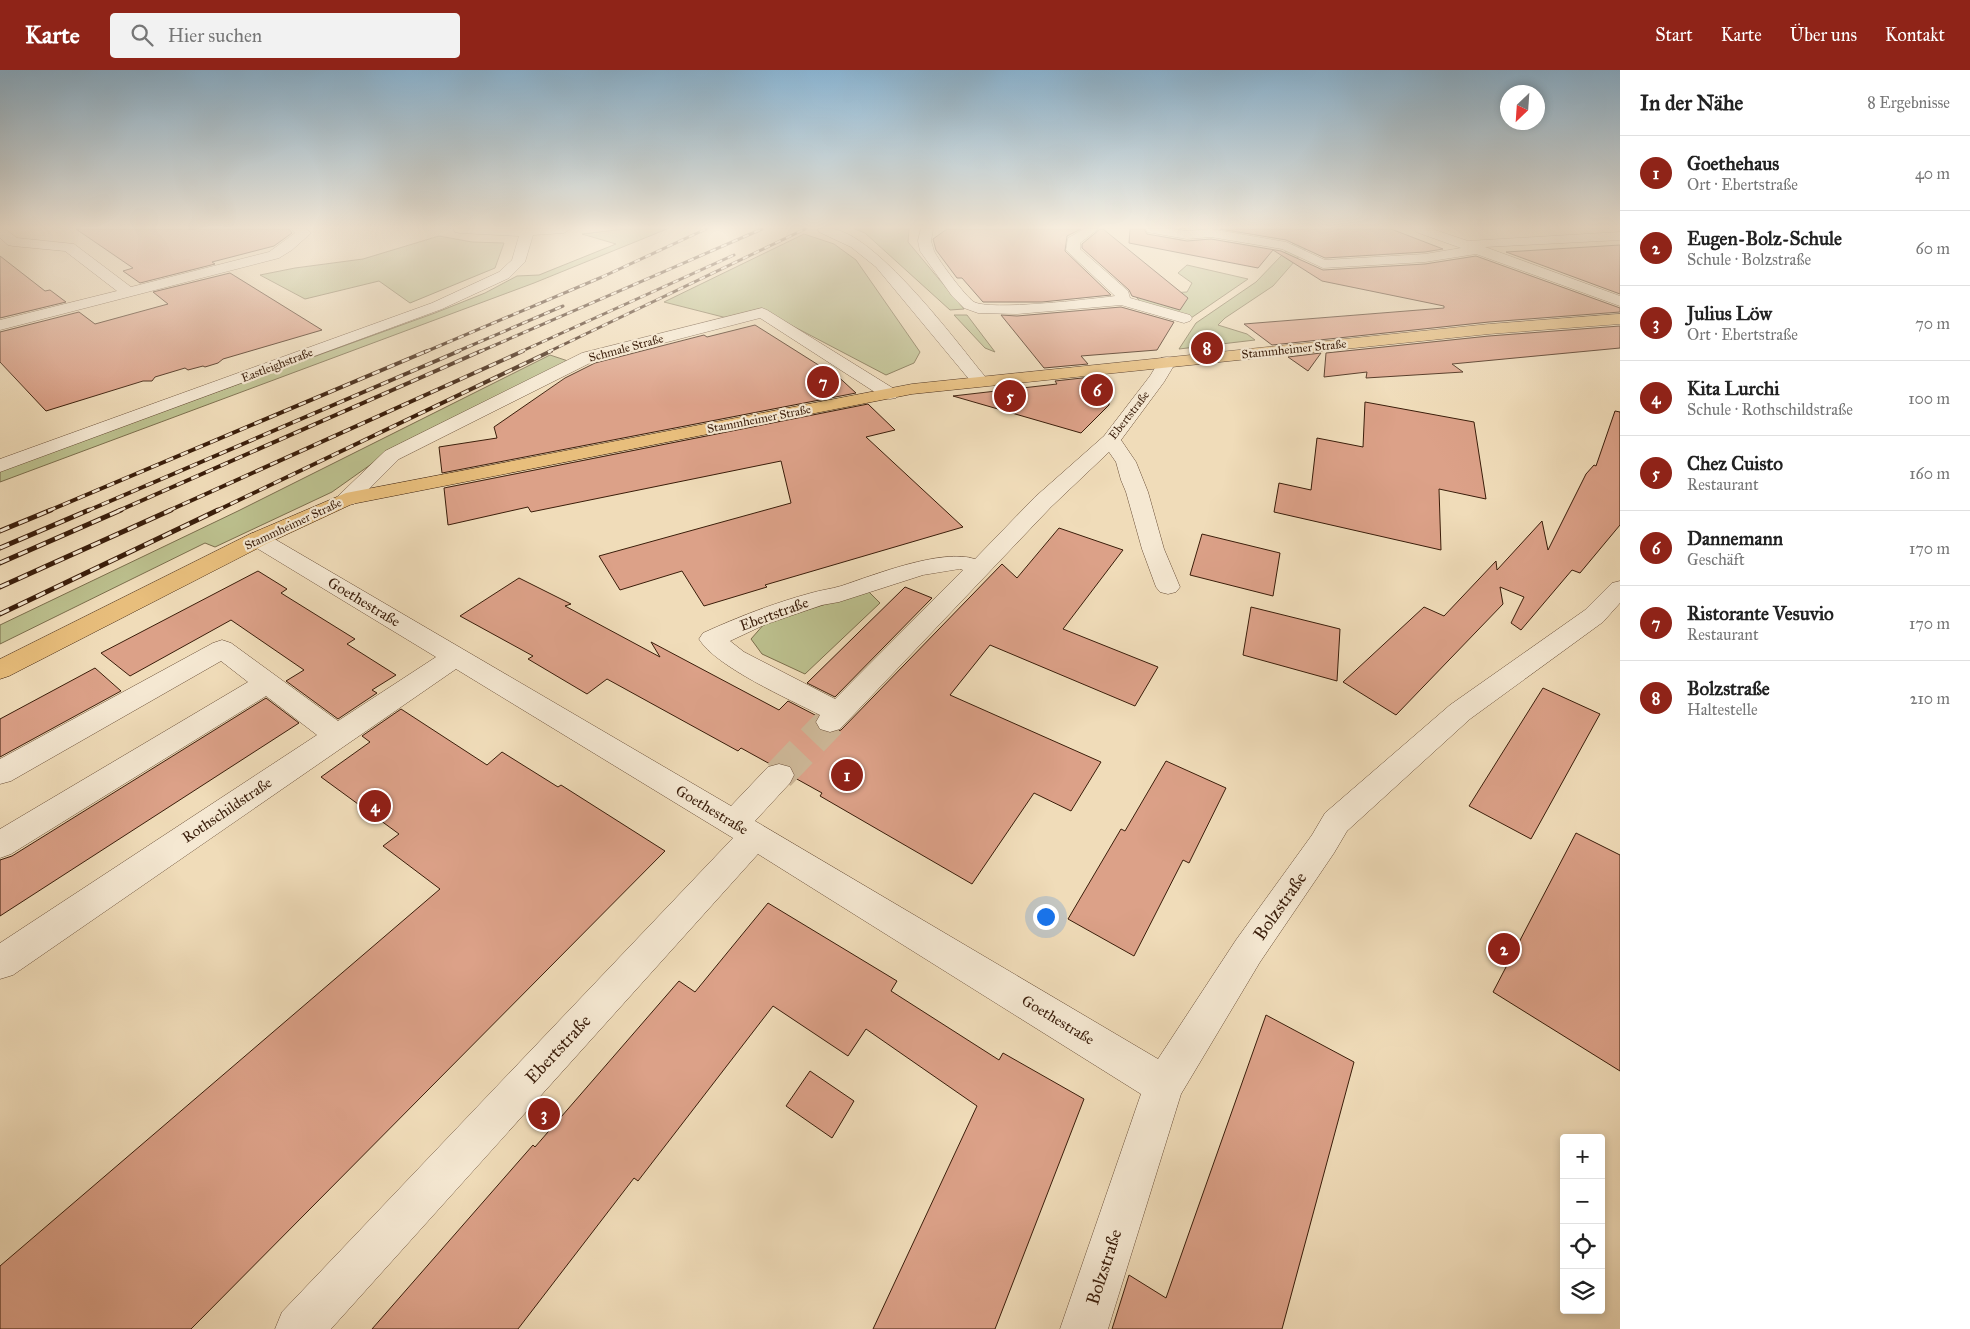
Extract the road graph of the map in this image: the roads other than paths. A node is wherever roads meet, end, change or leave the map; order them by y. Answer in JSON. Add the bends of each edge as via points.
{"nodes":[{"id":1,"x":122,"y":288,"type":"edge"},
{"id":2,"x":145,"y":288,"type":"edge"},
{"id":3,"x":476,"y":288,"type":"edge"},
{"id":4,"x":903,"y":288,"type":"edge"},
{"id":5,"x":956,"y":288,"type":"edge"},
{"id":6,"x":1116,"y":288,"type":"edge"},
{"id":7,"x":1583,"y":288,"type":"edge"},
{"id":8,"x":128,"y":292,"type":"junction"},
{"id":9,"x":1122,"y":300,"type":"junction"},
{"id":10,"x":1620,"y":301,"type":"edge"},
{"id":11,"x":1184,"y":318,"type":"dead end"},
{"id":12,"x":1620,"y":319,"type":"edge"},
{"id":13,"x":0,"y":325,"type":"edge"},
{"id":14,"x":1167,"y":362,"type":"junction"},
{"id":15,"x":978,"y":380,"type":"junction"},
{"id":16,"x":890,"y":394,"type":"junction"},
{"id":17,"x":1111,"y":440,"type":"junction"},
{"id":18,"x":0,"y":466,"type":"edge"},
{"id":19,"x":346,"y":498,"type":"junction"},
{"id":20,"x":258,"y":539,"type":"junction"},
{"id":21,"x":978,"y":568,"type":"junction"},
{"id":22,"x":1168,"y":587,"type":"dead end"},
{"id":23,"x":1620,"y":588,"type":"edge"},
{"id":24,"x":455,"y":657,"type":"junction"},
{"id":25,"x":0,"y":670,"type":"edge"},
{"id":26,"x":267,"y":682,"type":"junction"},
{"id":27,"x":338,"y":736,"type":"junction"},
{"id":28,"x":0,"y":773,"type":"edge"},
{"id":29,"x":779,"y":775,"type":"tunnel mouth"},
{"id":30,"x":745,"y":830,"type":"junction"},
{"id":31,"x":0,"y":845,"type":"edge"},
{"id":32,"x":0,"y":963,"type":"edge"},
{"id":33,"x":1164,"y":1085,"type":"junction"},
{"id":34,"x":299,"y":1329,"type":"edge"},
{"id":35,"x":1084,"y":1329,"type":"edge"}],
"edges":[{"from":1,"to":8,"type":"street"},
{"from":2,"to":8,"type":"street"},
{"from":3,"to":18,"type":"street","name":"Eastleighstraße"},
{"from":4,"to":15,"type":"street"},
{"from":5,"to":9,"type":"street","via":[[970,306],[977,309],[1069,306]]},
{"from":6,"to":9,"type":"street","via":[[1123,294]]},
{"from":7,"to":10,"type":"street"},
{"from":8,"to":13,"type":"street"},
{"from":9,"to":11,"type":"street"},
{"from":12,"to":14,"type":"main road","name":"Stammheimer Straße"},
{"from":14,"to":15,"type":"main road","name":"Stammheimer Straße"},
{"from":14,"to":17,"type":"street","name":"Ebertstraße"},
{"from":15,"to":16,"type":"main road","name":"Stammheimer Straße"},
{"from":16,"to":19,"type":"main road","name":"Stammheimer Straße"},
{"from":16,"to":19,"type":"street","name":"Schmale Straße","via":[[762,313],[588,357],[392,455]]},
{"from":17,"to":21,"type":"street","name":"Ebertstraße"},
{"from":17,"to":22,"type":"street","via":[[1126,462]]},
{"from":19,"to":20,"type":"main road","name":"Stammheimer Straße"},
{"from":20,"to":24,"type":"street","name":"Goethestraße"},
{"from":20,"to":25,"type":"main road","name":"Stammheimer Straße"},
{"from":21,"to":21,"type":"street","name":"Ebertstraße","via":[[834,718],[735,658],[712,639],[755,619],[919,569],[961,562]]},
{"from":23,"to":33,"type":"street","name":"Bolzstraße","via":[[1594,616],[1460,712],[1336,822],[1248,951]]},
{"from":24,"to":27,"type":"street","name":"Rothschildstraße"},
{"from":24,"to":30,"type":"street","name":"Goethestraße"},
{"from":26,"to":27,"type":"street"},
{"from":26,"to":28,"type":"street","via":[[222,649]]},
{"from":26,"to":31,"type":"street"},
{"from":27,"to":32,"type":"street","name":"Rothschildstraße"},
{"from":29,"to":30,"type":"street","name":"Ebertstraße"},
{"from":30,"to":33,"type":"street","name":"Goethestraße"},
{"from":30,"to":34,"type":"street","name":"Ebertstraße"},
{"from":33,"to":35,"type":"street","name":"Bolzstraße"}]}
